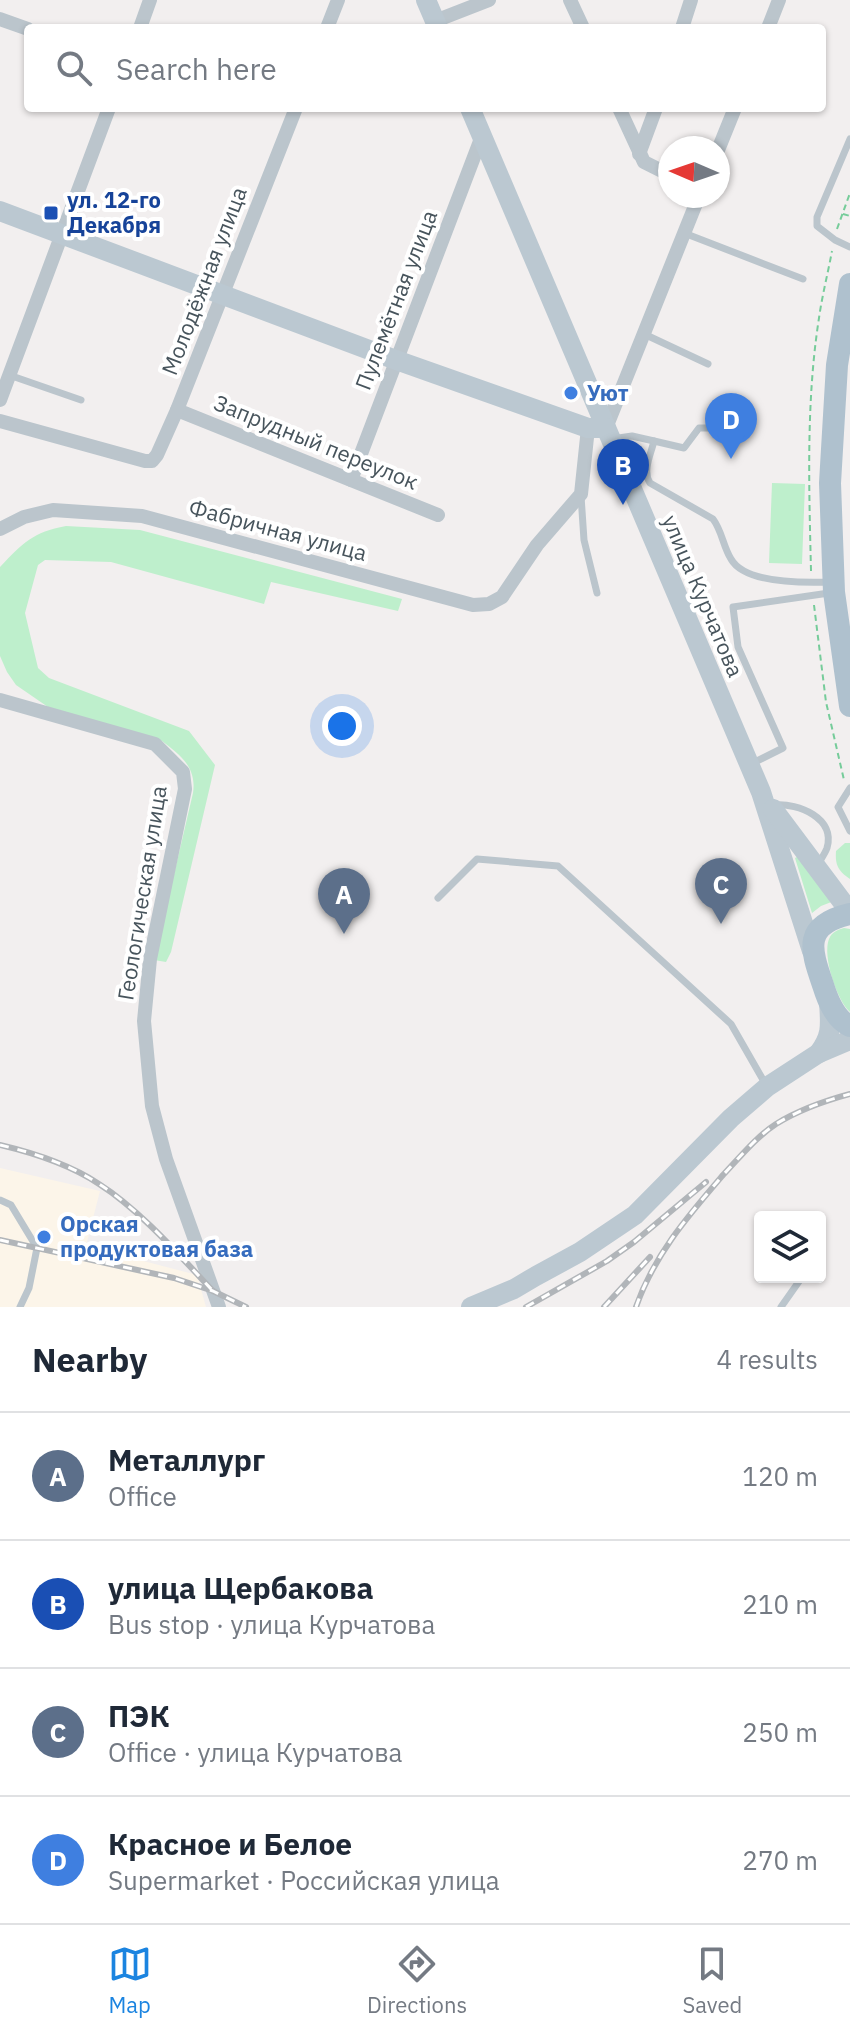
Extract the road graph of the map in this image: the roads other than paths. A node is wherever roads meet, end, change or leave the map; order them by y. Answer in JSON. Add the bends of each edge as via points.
{"nodes":[{"id":1,"x":150,"y":0,"type":"edge"},
{"id":2,"x":338,"y":0,"type":"edge"},
{"id":3,"x":426,"y":0,"type":"edge"},
{"id":4,"x":489,"y":0,"type":"edge"},
{"id":5,"x":570,"y":0,"type":"edge"},
{"id":6,"x":691,"y":0,"type":"edge"},
{"id":7,"x":779,"y":0,"type":"edge"},
{"id":8,"x":0,"y":19,"type":"edge"},
{"id":9,"x":141,"y":24,"type":"edge"},
{"id":10,"x":329,"y":24,"type":"edge"},
{"id":11,"x":436,"y":24,"type":"edge"},
{"id":12,"x":581,"y":24,"type":"edge"},
{"id":13,"x":683,"y":24,"type":"edge"},
{"id":14,"x":770,"y":24,"type":"edge"},
{"id":15,"x":24,"y":28,"type":"edge"},
{"id":16,"x":107,"y":112,"type":"edge"},
{"id":17,"x":294,"y":112,"type":"edge"},
{"id":18,"x":472,"y":112,"type":"edge"},
{"id":19,"x":621,"y":112,"type":"edge"},
{"id":20,"x":655,"y":112,"type":"edge"},
{"id":21,"x":733,"y":112,"type":"edge"},
{"id":22,"x":482,"y":136,"type":"junction"},
{"id":23,"x":724,"y":136,"type":"edge"},
{"id":24,"x":850,"y":139,"type":"edge"},
{"id":25,"x":639,"y":154,"type":"junction"},
{"id":26,"x":658,"y":170,"type":"edge"},
{"id":27,"x":694,"y":208,"type":"edge"},
{"id":28,"x":0,"y":211,"type":"edge"},
{"id":29,"x":684,"y":233,"type":"junction"},
{"id":30,"x":61,"y":234,"type":"junction"},
{"id":31,"x":850,"y":247,"type":"edge"},
{"id":32,"x":803,"y":279,"type":"dead end"},
{"id":33,"x":850,"y":284,"type":"edge"},
{"id":34,"x":222,"y":294,"type":"junction"},
{"id":35,"x":644,"y":334,"type":"junction"},
{"id":36,"x":850,"y":349,"type":"edge"},
{"id":37,"x":396,"y":360,"type":"junction"},
{"id":38,"x":708,"y":364,"type":"dead end"},
{"id":39,"x":9,"y":375,"type":"junction"},
{"id":40,"x":0,"y":400,"type":"edge"},
{"id":41,"x":81,"y":400,"type":"dead end"},
{"id":42,"x":177,"y":410,"type":"junction"},
{"id":43,"x":0,"y":421,"type":"edge"},
{"id":44,"x":713,"y":428,"type":"dead end"},
{"id":45,"x":601,"y":432,"type":"junction"},
{"id":46,"x":654,"y":441,"type":"junction"},
{"id":47,"x":351,"y":480,"type":"junction"},
{"id":48,"x":581,"y":494,"type":"junction"},
{"id":49,"x":438,"y":515,"type":"dead end"},
{"id":50,"x":0,"y":529,"type":"edge"},
{"id":51,"x":834,"y":587,"type":"junction"},
{"id":52,"x":597,"y":593,"type":"dead end"},
{"id":53,"x":850,"y":632,"type":"edge"},
{"id":54,"x":0,"y":700,"type":"edge"},
{"id":55,"x":850,"y":706,"type":"edge"},
{"id":56,"x":749,"y":765,"type":"junction"},
{"id":57,"x":850,"y":788,"type":"edge"},
{"id":58,"x":766,"y":799,"type":"junction"},
{"id":59,"x":850,"y":831,"type":"edge"},
{"id":60,"x":816,"y":868,"type":"junction"},
{"id":61,"x":438,"y":898,"type":"dead end"},
{"id":62,"x":850,"y":913,"type":"edge"},
{"id":63,"x":812,"y":951,"type":"junction"},
{"id":64,"x":829,"y":1001,"type":"junction"},
{"id":65,"x":850,"y":1026,"type":"edge"},
{"id":66,"x":850,"y":1040,"type":"edge"},
{"id":67,"x":819,"y":1053,"type":"junction"},
{"id":68,"x":767,"y":1087,"type":"junction"},
{"id":69,"x":0,"y":1200,"type":"edge"},
{"id":70,"x":798,"y":1283,"type":"edge"},
{"id":71,"x":20,"y":1307,"type":"edge"},
{"id":72,"x":219,"y":1307,"type":"edge"},
{"id":73,"x":471,"y":1307,"type":"edge"},
{"id":74,"x":781,"y":1307,"type":"edge"}],
"edges":[{"from":1,"to":9,"type":"street"},
{"from":2,"to":10,"type":"street"},
{"from":3,"to":11,"type":"street"},
{"from":4,"to":11,"type":"street"},
{"from":5,"to":12,"type":"street"},
{"from":6,"to":13,"type":"street"},
{"from":7,"to":14,"type":"street"},
{"from":8,"to":15,"type":"street"},
{"from":16,"to":30,"type":"street"},
{"from":17,"to":34,"type":"street","name":"Молодёжная улица"},
{"from":18,"to":22,"type":"street","name":"улица Курчатова"},
{"from":19,"to":25,"type":"street"},
{"from":20,"to":25,"type":"street"},
{"from":21,"to":23,"type":"street"},
{"from":22,"to":37,"type":"street","name":"Пулемётная улица"},
{"from":22,"to":45,"type":"street","name":"улица Курчатова"},
{"from":24,"to":31,"type":"lane","via":[[817,226]]},
{"from":25,"to":26,"type":"street"},
{"from":27,"to":29,"type":"street"},
{"from":28,"to":30,"type":"street"},
{"from":29,"to":32,"type":"lane"},
{"from":29,"to":35,"type":"street"},
{"from":30,"to":34,"type":"street"},
{"from":30,"to":39,"type":"street"},
{"from":33,"to":51,"type":"main road","via":[[837,365],[830,483]]},
{"from":34,"to":37,"type":"street"},
{"from":34,"to":42,"type":"street","name":"Молодёжная улица"},
{"from":35,"to":38,"type":"lane"},
{"from":35,"to":45,"type":"street"},
{"from":36,"to":53,"type":"main road","via":[[841,484]]},
{"from":37,"to":45,"type":"street"},
{"from":37,"to":47,"type":"street","name":"Пулемётная улица"},
{"from":39,"to":40,"type":"street"},
{"from":39,"to":41,"type":"lane"},
{"from":42,"to":43,"type":"street","name":"Молодёжная улица","via":[[152,461]]},
{"from":42,"to":47,"type":"street","name":"Запрудный переулок"},
{"from":44,"to":46,"type":"lane","via":[[699,428],[684,448]]},
{"from":45,"to":46,"type":"lane"},
{"from":45,"to":48,"type":"street"},
{"from":45,"to":56,"type":"street","name":"улица Курчатова"},
{"from":46,"to":51,"type":"lane","via":[[646,473],[650,483],[713,519],[736,566],[759,577]]},
{"from":47,"to":49,"type":"street","name":"Запрудный переулок"},
{"from":48,"to":50,"type":"street","name":"Фабричная улица","via":[[502,597],[473,605],[142,516],[53,510]]},
{"from":48,"to":52,"type":"lane","via":[[584,540]]},
{"from":51,"to":55,"type":"main road"},
{"from":51,"to":56,"type":"lane","via":[[733,607],[738,647],[783,748]]},
{"from":54,"to":72,"type":"street","name":"Геологическая улица","via":[[155,744],[183,772],[185,789],[150,959],[144,1021],[152,1106]]},
{"from":56,"to":58,"type":"street","name":"улица Курчатова"},
{"from":57,"to":59,"type":"lane","via":[[838,807]]},
{"from":58,"to":60,"type":"street","name":"улица Курчатова"},
{"from":58,"to":60,"type":"lane","via":[[809,810],[818,818],[828,846]]},
{"from":58,"to":63,"type":"street","name":"улица Курчатова"},
{"from":60,"to":62,"type":"street","name":"улица Курчатова"},
{"from":61,"to":68,"type":"lane","via":[[477,859],[558,866],[731,1024]]},
{"from":62,"to":63,"type":"main road","via":[[825,923]]},
{"from":63,"to":64,"type":"main road"},
{"from":64,"to":65,"type":"main road"},
{"from":64,"to":67,"type":"street","via":[[829,1033]]},
{"from":66,"to":67,"type":"street"},
{"from":67,"to":68,"type":"street"},
{"from":68,"to":73,"type":"street","via":[[635,1215],[514,1289]]},
{"from":69,"to":71,"type":"lane","via":[[11,1205],[37,1248]]},
{"from":70,"to":74,"type":"lane"}]}
